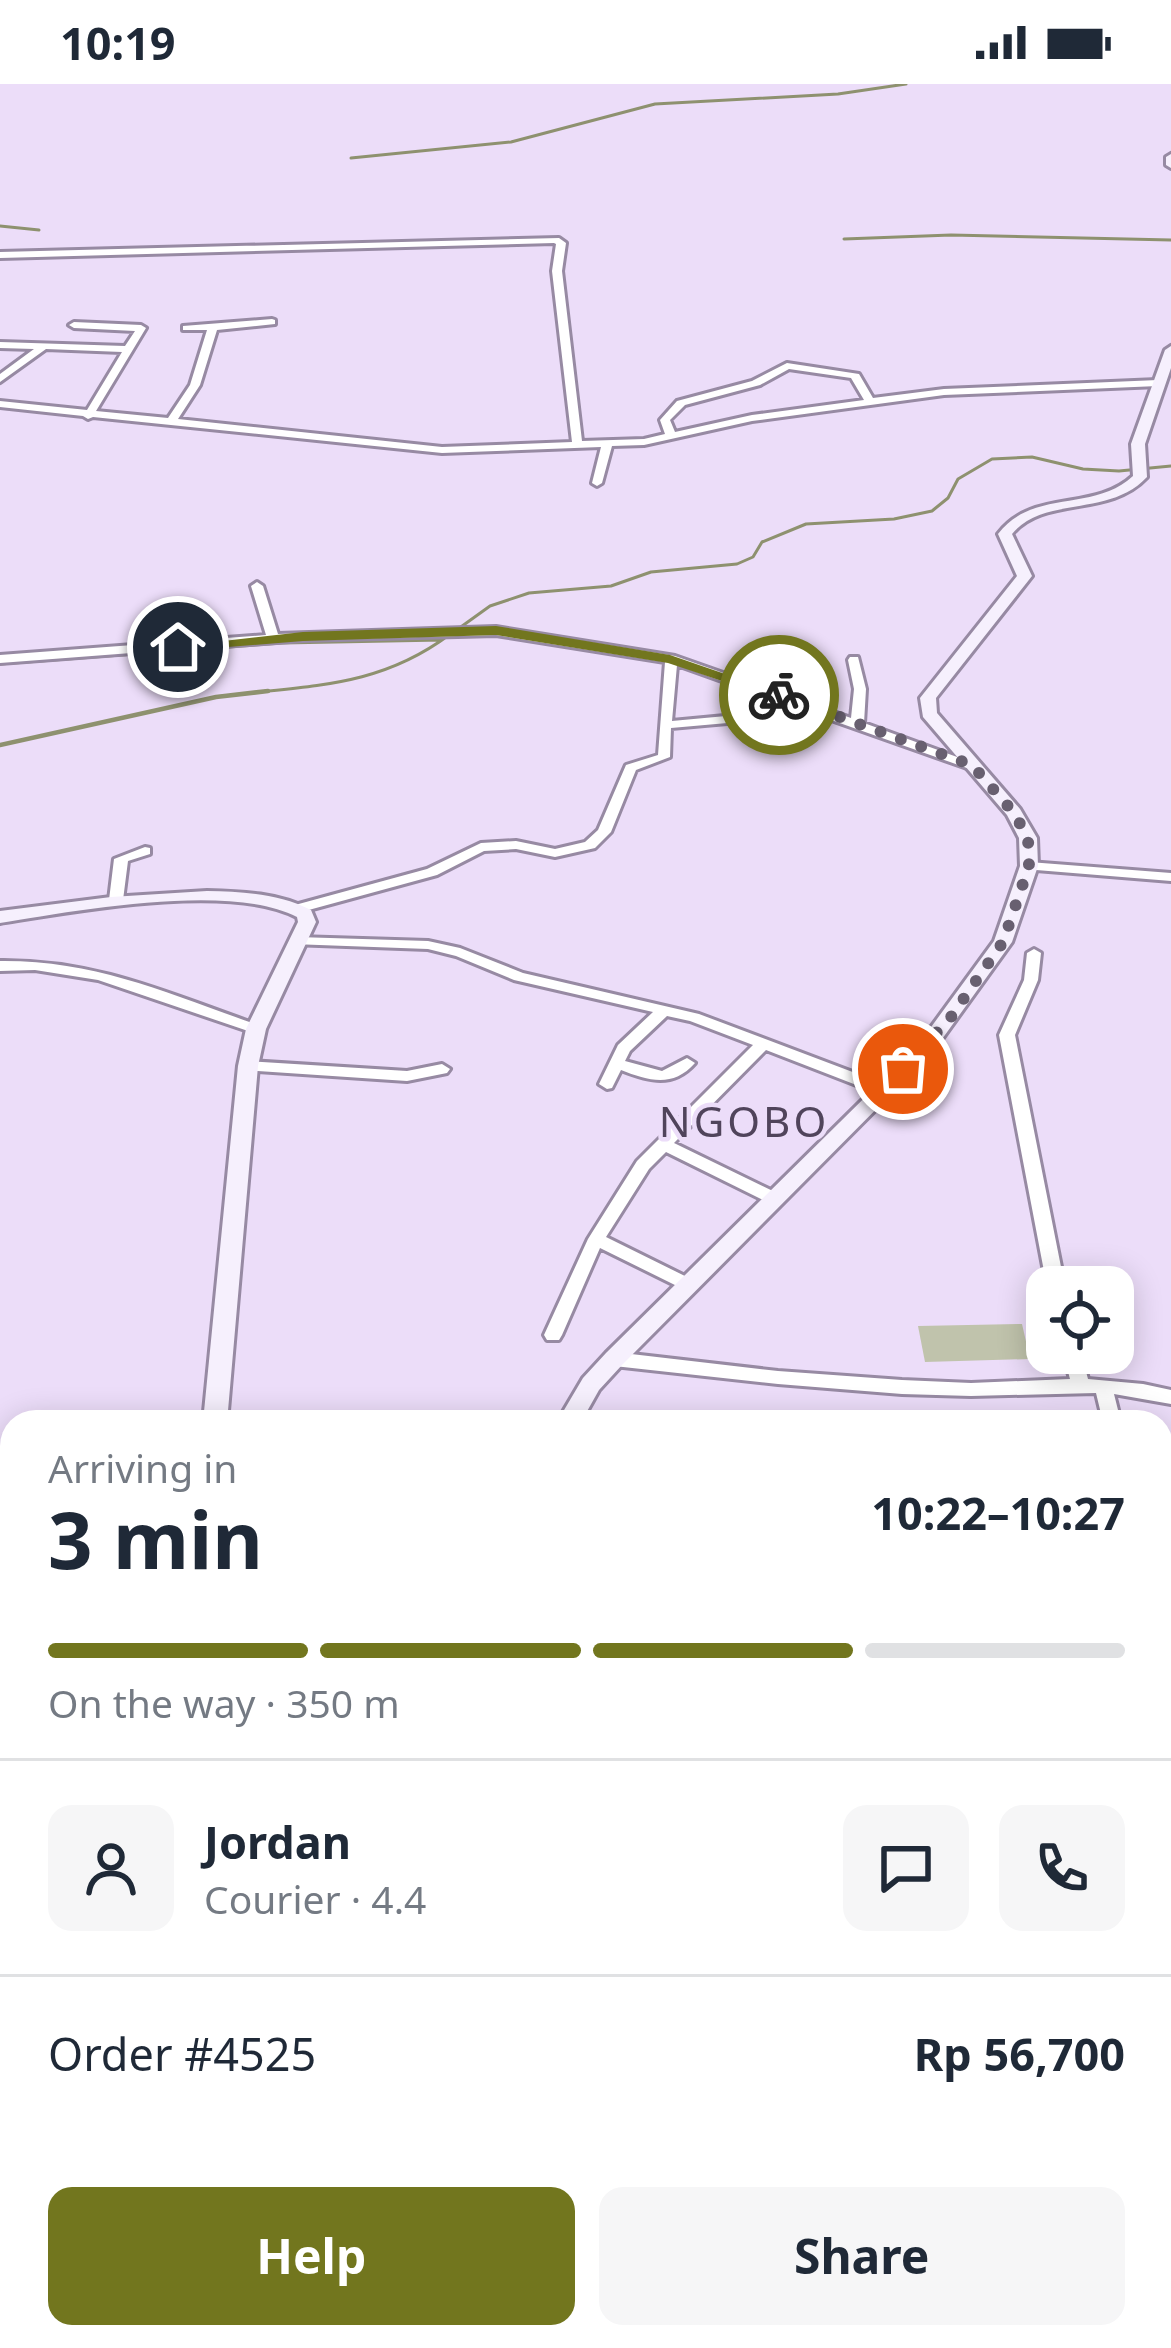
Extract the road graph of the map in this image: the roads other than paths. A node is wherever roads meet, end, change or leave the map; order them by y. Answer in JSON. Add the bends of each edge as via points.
{"nodes":[{"id":1,"x":0,"y":255,"type":"edge"},
{"id":2,"x":272,"y":322,"type":"dead end"},
{"id":3,"x":74,"y":325,"type":"dead end"},
{"id":4,"x":213,"y":327,"type":"junction"},
{"id":5,"x":186,"y":328,"type":"dead end"},
{"id":6,"x":46,"y":341,"type":"junction"},
{"id":7,"x":0,"y":345,"type":"edge"},
{"id":8,"x":128,"y":349,"type":"junction"},
{"id":9,"x":1171,"y":350,"type":"edge"},
{"id":10,"x":0,"y":381,"type":"edge"},
{"id":11,"x":1158,"y":382,"type":"junction"},
{"id":12,"x":0,"y":402,"type":"edge"},
{"id":13,"x":871,"y":403,"type":"junction"},
{"id":14,"x":88,"y":416,"type":"junction"},
{"id":15,"x":170,"y":423,"type":"junction"},
{"id":16,"x":671,"y":436,"type":"junction"},
{"id":17,"x":608,"y":442,"type":"junction"},
{"id":18,"x":577,"y":443,"type":"junction"},
{"id":19,"x":597,"y":483,"type":"dead end"},
{"id":20,"x":257,"y":586,"type":"dead end"},
{"id":21,"x":273,"y":639,"type":"junction"},
{"id":22,"x":0,"y":659,"type":"edge"},
{"id":23,"x":670,"y":659,"type":"junction"},
{"id":24,"x":854,"y":660,"type":"dead end"},
{"id":25,"x":818,"y":711,"type":"junction"},
{"id":26,"x":665,"y":725,"type":"junction"},
{"id":27,"x":856,"y":726,"type":"junction"},
{"id":28,"x":972,"y":765,"type":"junction"},
{"id":29,"x":145,"y":850,"type":"dead end"},
{"id":30,"x":1029,"y":866,"type":"junction"},
{"id":31,"x":1171,"y":878,"type":"edge"},
{"id":32,"x":116,"y":900,"type":"junction"},
{"id":33,"x":300,"y":908,"type":"junction"},
{"id":34,"x":0,"y":917,"type":"edge"},
{"id":35,"x":297,"y":941,"type":"junction"},
{"id":36,"x":1034,"y":953,"type":"dead end"},
{"id":37,"x":0,"y":966,"type":"edge"},
{"id":38,"x":664,"y":1010,"type":"junction"},
{"id":39,"x":256,"y":1029,"type":"junction"},
{"id":40,"x":763,"y":1044,"type":"junction"},
{"id":41,"x":616,"y":1063,"type":"junction"},
{"id":42,"x":687,"y":1063,"type":"dead end"},
{"id":43,"x":248,"y":1066,"type":"junction"},
{"id":44,"x":442,"y":1069,"type":"dead end"},
{"id":45,"x":607,"y":1084,"type":"dead end"},
{"id":46,"x":882,"y":1089,"type":"junction"},
{"id":47,"x":663,"y":1144,"type":"junction"},
{"id":48,"x":773,"y":1198,"type":"junction"},
{"id":49,"x":596,"y":1238,"type":"junction"},
{"id":50,"x":1052,"y":1266,"type":"edge"},
{"id":51,"x":687,"y":1284,"type":"junction"},
{"id":52,"x":553,"y":1335,"type":"dead end"},
{"id":53,"x":614,"y":1359,"type":"junction"},
{"id":54,"x":1078,"y":1374,"type":"edge"},
{"id":55,"x":1081,"y":1387,"type":"junction"},
{"id":56,"x":1103,"y":1388,"type":"junction"},
{"id":57,"x":1171,"y":1396,"type":"edge"},
{"id":58,"x":216,"y":1410,"type":"edge"},
{"id":59,"x":576,"y":1410,"type":"edge"},
{"id":60,"x":1109,"y":1410,"type":"edge"}],
"edges":[{"from":1,"to":18,"type":"street","via":[[556,240]]},
{"from":2,"to":4,"type":"street"},
{"from":3,"to":8,"type":"street","via":[[138,325]]},
{"from":4,"to":5,"type":"street"},
{"from":4,"to":15,"type":"street","via":[[195,385]]},
{"from":6,"to":7,"type":"street"},
{"from":6,"to":8,"type":"street"},
{"from":6,"to":10,"type":"street"},
{"from":8,"to":14,"type":"street"},
{"from":9,"to":11,"type":"main road"},
{"from":10,"to":12,"type":"street","via":[[8,394]]},
{"from":11,"to":13,"type":"street"},
{"from":11,"to":28,"type":"main road","via":[[1138,444],[1141,471],[1120,495],[1033,514],[1005,529],[1025,576],[926,706]]},
{"from":12,"to":14,"type":"street"},
{"from":13,"to":16,"type":"street"},
{"from":13,"to":16,"type":"street","via":[[855,376],[791,366],[674,406],[665,420]]},
{"from":14,"to":15,"type":"street"},
{"from":15,"to":18,"type":"street","via":[[424,450]]},
{"from":16,"to":17,"type":"street"},
{"from":17,"to":18,"type":"street"},
{"from":17,"to":19,"type":"street"},
{"from":20,"to":21,"type":"street"},
{"from":21,"to":22,"type":"street"},
{"from":21,"to":23,"type":"street","via":[[481,630]]},
{"from":23,"to":25,"type":"street"},
{"from":23,"to":26,"type":"street"},
{"from":24,"to":27,"type":"street"},
{"from":25,"to":26,"type":"street"},
{"from":25,"to":27,"type":"street"},
{"from":26,"to":33,"type":"street","via":[[664,757],[629,770],[604,832],[590,845],[555,853],[481,847],[432,872]]},
{"from":27,"to":28,"type":"street"},
{"from":28,"to":30,"type":"main road","via":[[1022,824]]},
{"from":29,"to":32,"type":"street","via":[[121,859]]},
{"from":30,"to":31,"type":"street"},
{"from":30,"to":46,"type":"main road","via":[[992,958],[925,1049]]},
{"from":32,"to":33,"type":"main road"},
{"from":32,"to":34,"type":"main road"},
{"from":33,"to":35,"type":"main road","via":[[307,922]]},
{"from":35,"to":38,"type":"street","via":[[442,947],[519,977]]},
{"from":35,"to":39,"type":"main road"},
{"from":36,"to":50,"type":"street","via":[[1007,1035]]},
{"from":37,"to":39,"type":"street","via":[[84,968]]},
{"from":38,"to":40,"type":"street"},
{"from":38,"to":41,"type":"street"},
{"from":39,"to":43,"type":"main road"},
{"from":40,"to":46,"type":"street"},
{"from":40,"to":47,"type":"street"},
{"from":41,"to":42,"type":"street","via":[[664,1078]]},
{"from":41,"to":45,"type":"street"},
{"from":43,"to":44,"type":"street","via":[[407,1076]]},
{"from":43,"to":58,"type":"main road"},
{"from":46,"to":48,"type":"main road"},
{"from":47,"to":48,"type":"street"},
{"from":47,"to":49,"type":"street"},
{"from":48,"to":51,"type":"main road"},
{"from":49,"to":51,"type":"street"},
{"from":49,"to":52,"type":"street"},
{"from":51,"to":53,"type":"main road"},
{"from":53,"to":55,"type":"street","via":[[943,1389]]},
{"from":53,"to":59,"type":"main road"},
{"from":54,"to":55,"type":"street"},
{"from":55,"to":56,"type":"street"},
{"from":56,"to":57,"type":"street"},
{"from":56,"to":60,"type":"street"}]}
